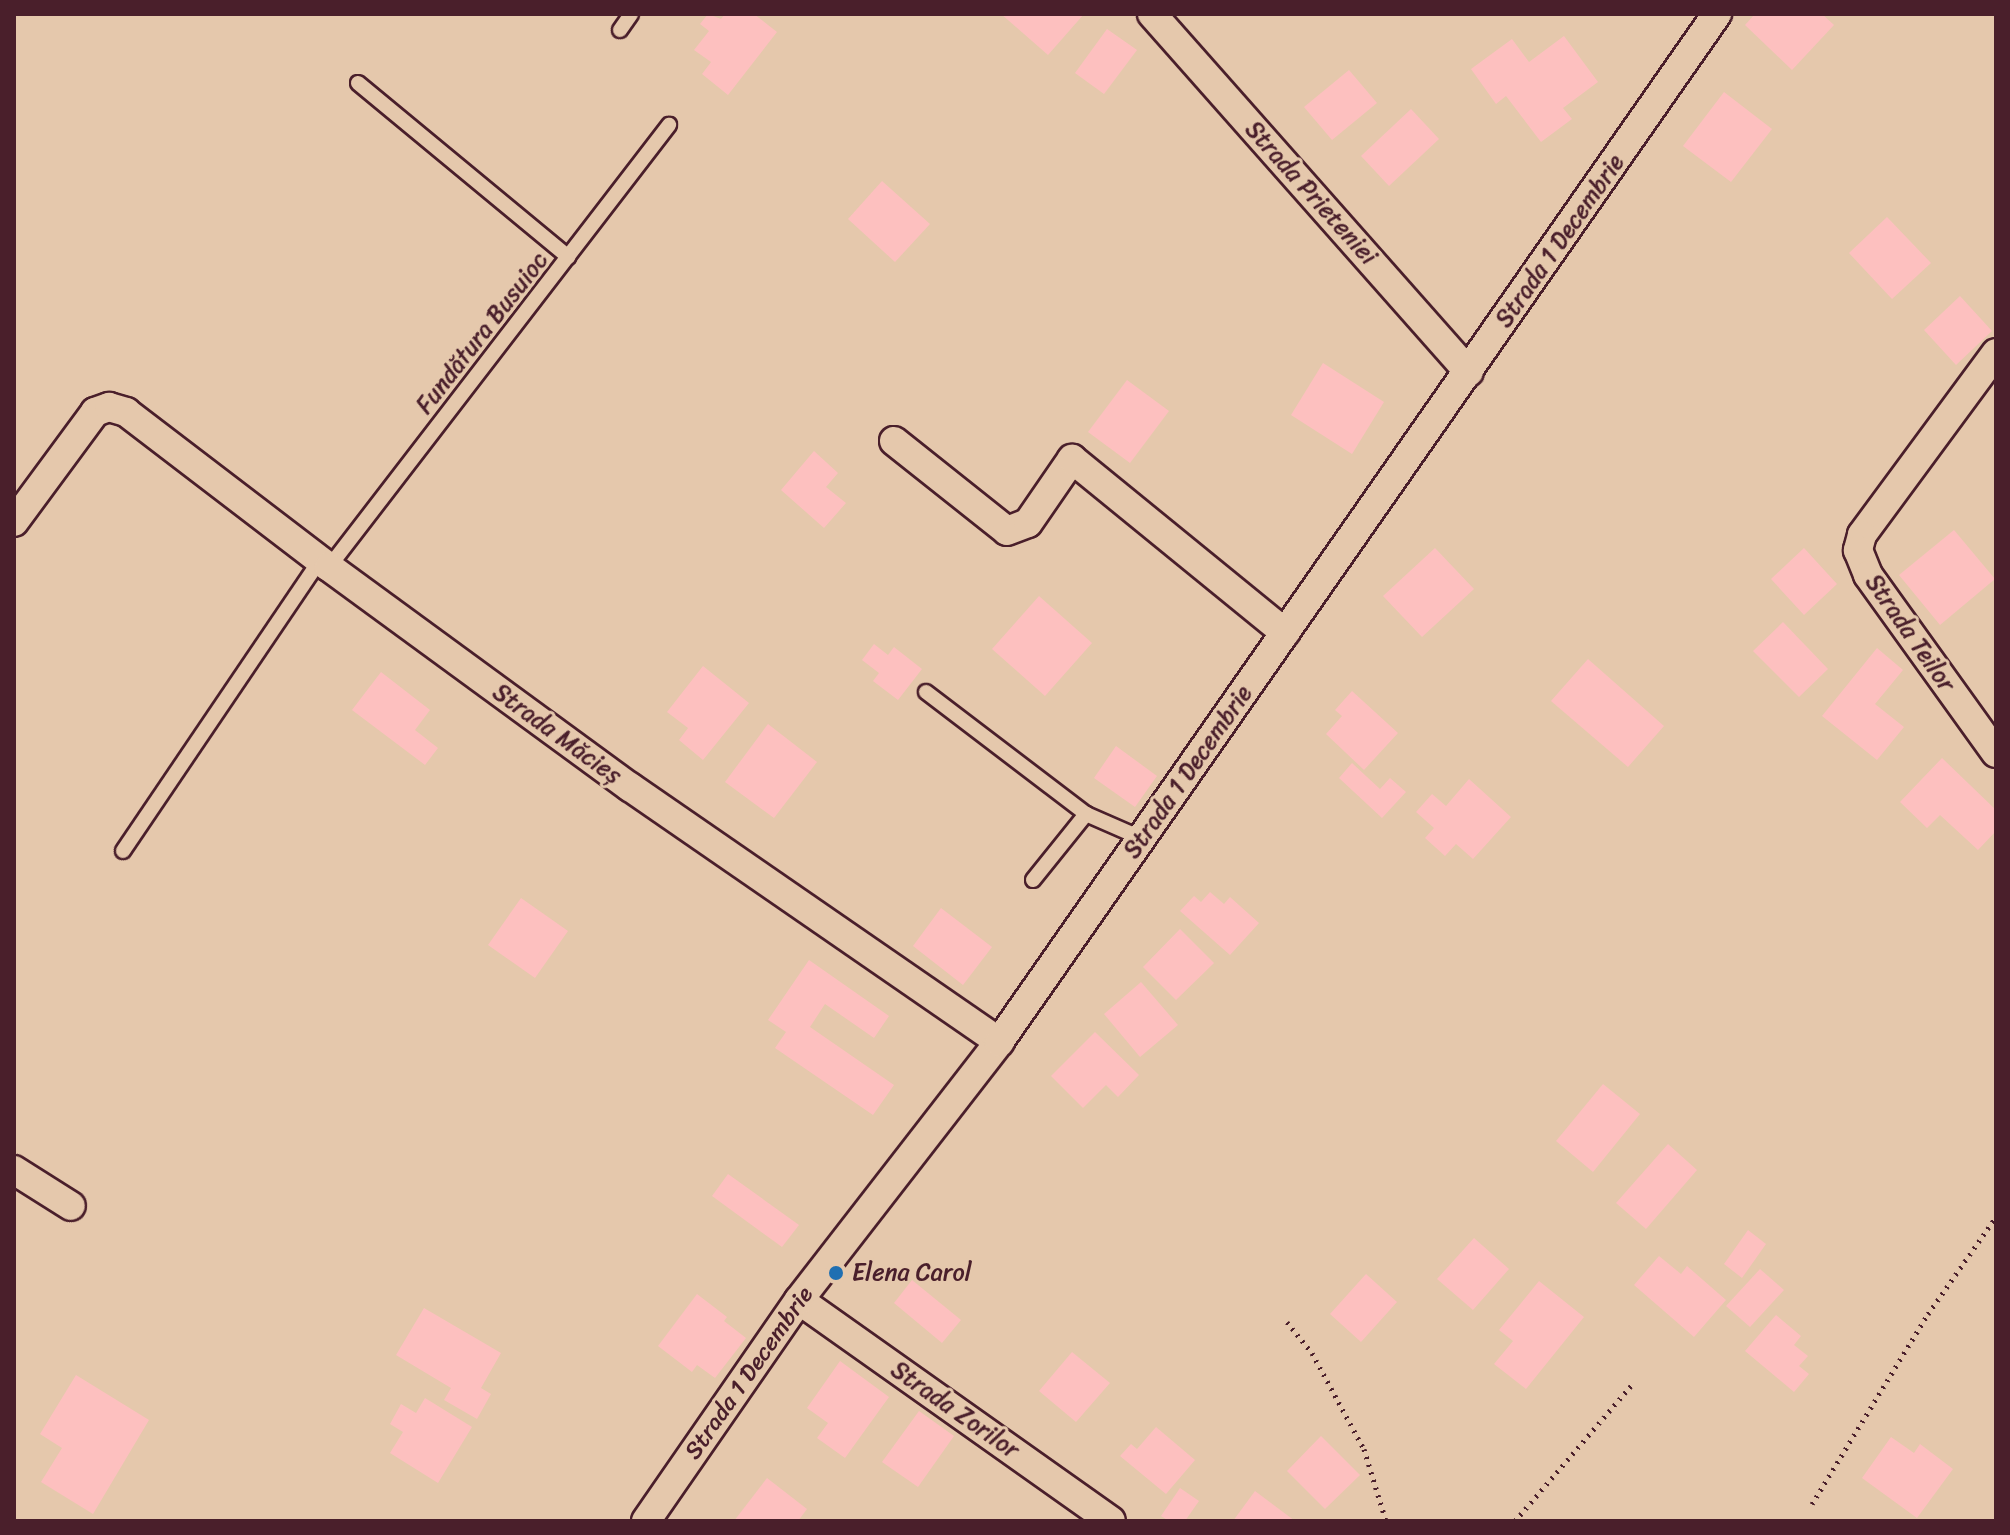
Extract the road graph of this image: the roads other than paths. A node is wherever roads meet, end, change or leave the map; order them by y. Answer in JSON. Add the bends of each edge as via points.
{"nodes":[{"id":1,"x":631,"y":14,"type":"edge"},
{"id":2,"x":1152,"y":14,"type":"edge"},
{"id":3,"x":1717,"y":14,"type":"edge"},
{"id":4,"x":620,"y":30,"type":"dead end"},
{"id":5,"x":358,"y":83,"type":"dead end"},
{"id":6,"x":669,"y":125,"type":"dead end"},
{"id":7,"x":568,"y":257,"type":"junction"},
{"id":8,"x":1996,"y":353,"type":"edge"},
{"id":9,"x":1469,"y":372,"type":"junction"},
{"id":10,"x":894,"y":441,"type":"dead end"},
{"id":11,"x":14,"y":522,"type":"edge"},
{"id":12,"x":324,"y":563,"type":"junction"},
{"id":13,"x":1285,"y":633,"type":"junction"},
{"id":14,"x":926,"y":692,"type":"dead end"},
{"id":15,"x":1996,"y":753,"type":"edge"},
{"id":16,"x":1086,"y":814,"type":"junction"},
{"id":17,"x":1141,"y":838,"type":"junction"},
{"id":18,"x":123,"y":851,"type":"dead end"},
{"id":19,"x":1033,"y":880,"type":"dead end"},
{"id":20,"x":999,"y":1042,"type":"junction"},
{"id":21,"x":14,"y":1170,"type":"edge"},
{"id":22,"x":71,"y":1206,"type":"dead end"},
{"id":23,"x":799,"y":1300,"type":"junction"},
{"id":24,"x":648,"y":1520,"type":"edge"},
{"id":25,"x":1111,"y":1521,"type":"edge"}],
"edges":[{"from":1,"to":4,"type":"lane"},
{"from":2,"to":9,"type":"street","name":"Strada Prieteniei"},
{"from":3,"to":9,"type":"street","name":"Strada 1 Decembrie"},
{"from":5,"to":7,"type":"lane"},
{"from":6,"to":7,"type":"lane","name":"Fundătura Busuioc"},
{"from":7,"to":12,"type":"lane","name":"Fundătura Busuioc"},
{"from":8,"to":15,"type":"street","name":"Strada Teilor","via":[[1862,535],[1858,550],[1868,575]]},
{"from":9,"to":13,"type":"street","name":"Strada 1 Decembrie"},
{"from":10,"to":13,"type":"street","via":[[1007,531],[1028,523],[1072,459]]},
{"from":11,"to":12,"type":"street","name":"Strada Măcieș","via":[[95,412],[109,407],[126,412]]},
{"from":12,"to":18,"type":"lane","name":"Fundătura Busuioc"},
{"from":12,"to":20,"type":"street","name":"Strada Măcieș","via":[[630,787]]},
{"from":13,"to":17,"type":"street","name":"Strada 1 Decembrie"},
{"from":14,"to":16,"type":"lane"},
{"from":16,"to":17,"type":"lane"},
{"from":16,"to":19,"type":"lane"},
{"from":17,"to":20,"type":"street","name":"Strada 1 Decembrie"},
{"from":20,"to":23,"type":"street","name":"Strada 1 Decembrie"},
{"from":21,"to":22,"type":"street"},
{"from":23,"to":24,"type":"street","name":"Strada 1 Decembrie"},
{"from":23,"to":25,"type":"street","name":"Strada Zorilor"}]}
